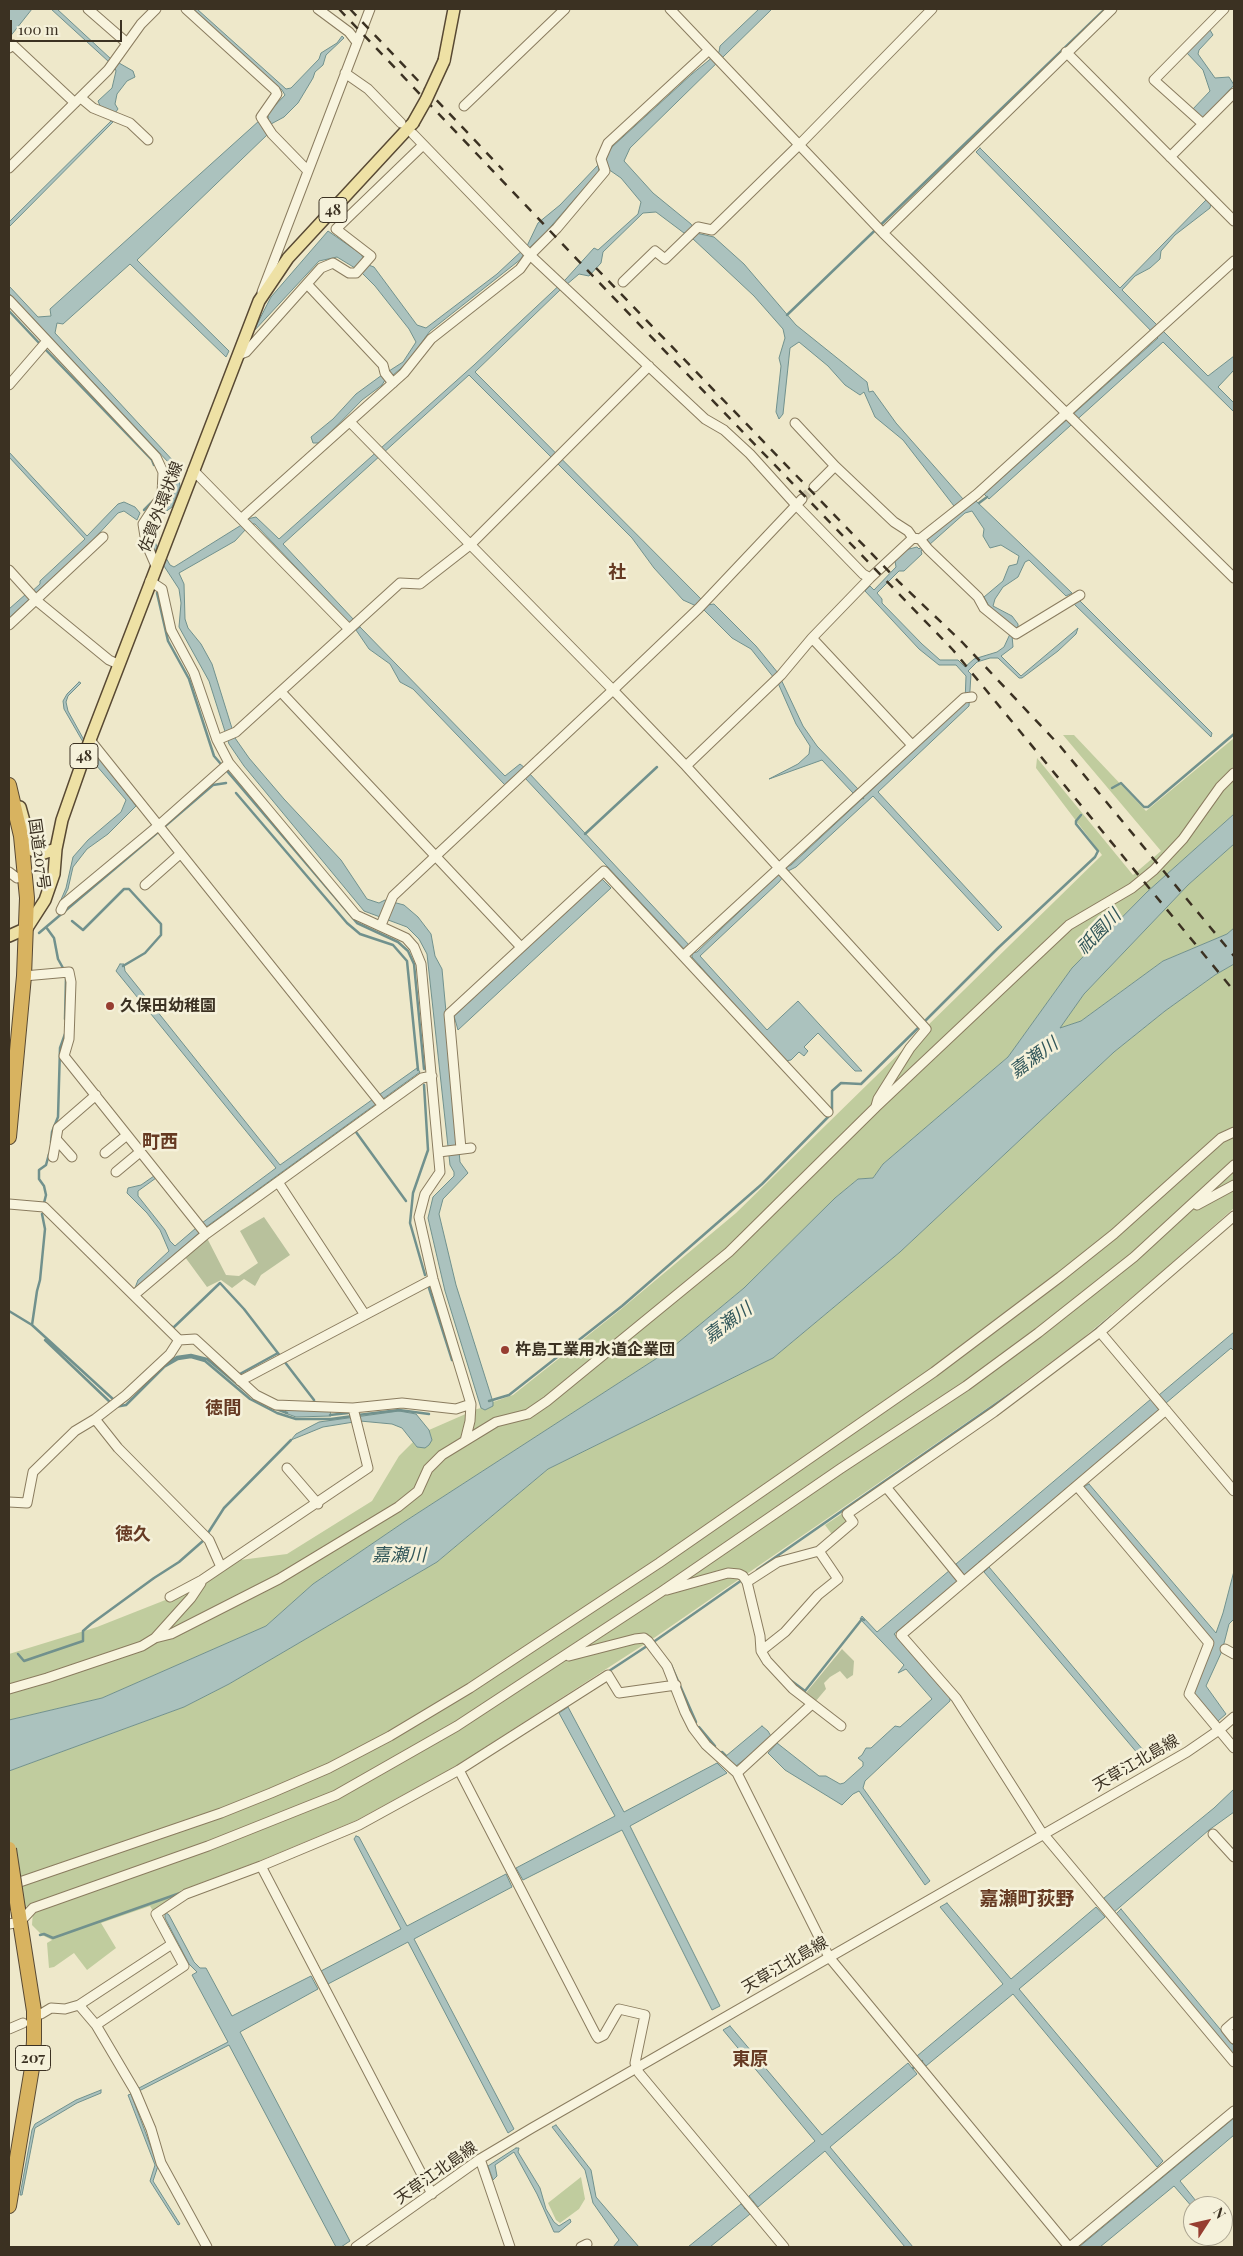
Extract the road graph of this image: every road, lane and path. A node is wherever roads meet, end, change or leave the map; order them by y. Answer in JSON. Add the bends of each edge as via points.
{"nodes":[{"id":1,"x":88,"y":9,"type":"edge"},
{"id":2,"x":156,"y":9,"type":"edge"},
{"id":3,"x":186,"y":9,"type":"edge"},
{"id":4,"x":318,"y":9,"type":"edge"},
{"id":5,"x":370,"y":9,"type":"edge"},
{"id":6,"x":454,"y":9,"type":"edge"},
{"id":7,"x":565,"y":9,"type":"edge"},
{"id":8,"x":670,"y":9,"type":"edge"},
{"id":9,"x":932,"y":9,"type":"edge"},
{"id":10,"x":1112,"y":9,"type":"edge"},
{"id":11,"x":1224,"y":9,"type":"edge"},
{"id":12,"x":356,"y":40,"type":"junction"},
{"id":13,"x":126,"y":43,"type":"junction"},
{"id":14,"x":9,"y":48,"type":"edge"},
{"id":15,"x":711,"y":52,"type":"junction"},
{"id":16,"x":1066,"y":52,"type":"junction"},
{"id":17,"x":346,"y":73,"type":"junction"},
{"id":18,"x":1234,"y":93,"type":"edge"},
{"id":19,"x":78,"y":101,"type":"junction"},
{"id":20,"x":464,"y":106,"type":"dead end"},
{"id":21,"x":1203,"y":124,"type":"junction"},
{"id":22,"x":409,"y":127,"type":"junction"},
{"id":23,"x":148,"y":140,"type":"dead end"},
{"id":24,"x":800,"y":144,"type":"junction"},
{"id":25,"x":423,"y":145,"type":"junction"},
{"id":26,"x":1170,"y":157,"type":"junction"},
{"id":27,"x":9,"y":168,"type":"edge"},
{"id":28,"x":307,"y":170,"type":"junction"},
{"id":29,"x":1234,"y":221,"type":"edge"},
{"id":30,"x":883,"y":233,"type":"junction"},
{"id":31,"x":526,"y":252,"type":"junction"},
{"id":32,"x":1234,"y":261,"type":"edge"},
{"id":33,"x":623,"y":282,"type":"dead end"},
{"id":34,"x":306,"y":284,"type":"junction"},
{"id":35,"x":9,"y":300,"type":"edge"},
{"id":36,"x":259,"y":302,"type":"junction"},
{"id":37,"x":44,"y":344,"type":"junction"},
{"id":38,"x":238,"y":354,"type":"junction"},
{"id":39,"x":649,"y":366,"type":"junction"},
{"id":40,"x":389,"y":378,"type":"junction"},
{"id":41,"x":9,"y":385,"type":"edge"},
{"id":42,"x":1069,"y":414,"type":"junction"},
{"id":43,"x":350,"y":422,"type":"junction"},
{"id":44,"x":795,"y":423,"type":"dead end"},
{"id":45,"x":835,"y":466,"type":"junction"},
{"id":46,"x":193,"y":470,"type":"junction"},
{"id":47,"x":814,"y":487,"type":"tunnel mouth"},
{"id":48,"x":799,"y":502,"type":"junction"},
{"id":49,"x":246,"y":522,"type":"junction"},
{"id":50,"x":104,"y":537,"type":"dead end"},
{"id":51,"x":921,"y":542,"type":"junction"},
{"id":52,"x":470,"y":545,"type":"junction"},
{"id":53,"x":156,"y":566,"type":"junction"},
{"id":54,"x":9,"y":570,"type":"edge"},
{"id":55,"x":870,"y":578,"type":"junction"},
{"id":56,"x":1234,"y":578,"type":"edge"},
{"id":57,"x":150,"y":581,"type":"junction"},
{"id":58,"x":33,"y":597,"type":"junction"},
{"id":59,"x":1075,"y":597,"type":"dead end"},
{"id":60,"x":9,"y":626,"type":"edge"},
{"id":61,"x":353,"y":626,"type":"junction"},
{"id":62,"x":812,"y":638,"type":"junction"},
{"id":63,"x":118,"y":664,"type":"junction"},
{"id":64,"x":614,"y":690,"type":"junction"},
{"id":65,"x":281,"y":692,"type":"junction"},
{"id":66,"x":968,"y":698,"type":"dead end"},
{"id":67,"x":220,"y":739,"type":"junction"},
{"id":68,"x":90,"y":740,"type":"junction"},
{"id":69,"x":912,"y":745,"type":"junction"},
{"id":70,"x":228,"y":763,"type":"junction"},
{"id":71,"x":686,"y":766,"type":"junction"},
{"id":72,"x":1234,"y":773,"type":"edge"},
{"id":73,"x":9,"y":785,"type":"edge"},
{"id":74,"x":158,"y":826,"type":"junction"},
{"id":75,"x":56,"y":849,"type":"junction"},
{"id":76,"x":180,"y":854,"type":"junction"},
{"id":77,"x":436,"y":855,"type":"junction"},
{"id":78,"x":782,"y":871,"type":"junction"},
{"id":79,"x":9,"y":872,"type":"edge"},
{"id":80,"x":25,"y":876,"type":"junction"},
{"id":81,"x":145,"y":885,"type":"dead end"},
{"id":82,"x":61,"y":910,"type":"dead end"},
{"id":83,"x":381,"y":925,"type":"junction"},
{"id":84,"x":27,"y":928,"type":"junction"},
{"id":85,"x":9,"y":936,"type":"edge"},
{"id":86,"x":521,"y":947,"type":"junction"},
{"id":87,"x":683,"y":956,"type":"junction"},
{"id":88,"x":24,"y":976,"type":"junction"},
{"id":89,"x":432,"y":1076,"type":"junction"},
{"id":90,"x":96,"y":1095,"type":"junction"},
{"id":91,"x":380,"y":1102,"type":"junction"},
{"id":92,"x":876,"y":1107,"type":"junction"},
{"id":93,"x":828,"y":1112,"type":"dead end"},
{"id":94,"x":1234,"y":1132,"type":"edge"},
{"id":95,"x":127,"y":1135,"type":"junction"},
{"id":96,"x":9,"y":1137,"type":"edge"},
{"id":97,"x":56,"y":1139,"type":"junction"},
{"id":98,"x":472,"y":1148,"type":"dead end"},
{"id":99,"x":461,"y":1149,"type":"junction"},
{"id":100,"x":441,"y":1151,"type":"junction"},
{"id":101,"x":140,"y":1152,"type":"junction"},
{"id":102,"x":105,"y":1153,"type":"dead end"},
{"id":103,"x":53,"y":1157,"type":"dead end"},
{"id":104,"x":72,"y":1157,"type":"dead end"},
{"id":105,"x":1234,"y":1165,"type":"edge"},
{"id":106,"x":116,"y":1172,"type":"dead end"},
{"id":107,"x":278,"y":1182,"type":"junction"},
{"id":108,"x":1234,"y":1185,"type":"edge"},
{"id":109,"x":9,"y":1204,"type":"edge"},
{"id":110,"x":1184,"y":1213,"type":"junction"},
{"id":111,"x":1234,"y":1216,"type":"edge"},
{"id":112,"x":202,"y":1230,"type":"junction"},
{"id":113,"x":433,"y":1279,"type":"junction"},
{"id":114,"x":137,"y":1293,"type":"junction"},
{"id":115,"x":365,"y":1315,"type":"junction"},
{"id":116,"x":1100,"y":1332,"type":"junction"},
{"id":117,"x":179,"y":1340,"type":"junction"},
{"id":118,"x":236,"y":1378,"type":"junction"},
{"id":119,"x":471,"y":1404,"type":"junction"},
{"id":120,"x":1161,"y":1405,"type":"junction"},
{"id":121,"x":354,"y":1411,"type":"junction"},
{"id":122,"x":95,"y":1419,"type":"junction"},
{"id":123,"x":465,"y":1441,"type":"junction"},
{"id":124,"x":288,"y":1468,"type":"dead end"},
{"id":125,"x":1080,"y":1483,"type":"junction"},
{"id":126,"x":886,"y":1487,"type":"junction"},
{"id":127,"x":1234,"y":1491,"type":"edge"},
{"id":128,"x":9,"y":1502,"type":"edge"},
{"id":129,"x":318,"y":1504,"type":"junction"},
{"id":130,"x":818,"y":1551,"type":"junction"},
{"id":131,"x":221,"y":1567,"type":"junction"},
{"id":132,"x":959,"y":1576,"type":"junction"},
{"id":133,"x":745,"y":1579,"type":"junction"},
{"id":134,"x":202,"y":1580,"type":"junction"},
{"id":135,"x":661,"y":1592,"type":"junction"},
{"id":136,"x":170,"y":1597,"type":"dead end"},
{"id":137,"x":155,"y":1638,"type":"junction"},
{"id":138,"x":1225,"y":1649,"type":"dead end"},
{"id":139,"x":761,"y":1651,"type":"junction"},
{"id":140,"x":1234,"y":1654,"type":"edge"},
{"id":141,"x":564,"y":1656,"type":"junction"},
{"id":142,"x":676,"y":1685,"type":"junction"},
{"id":143,"x":9,"y":1689,"type":"edge"},
{"id":144,"x":812,"y":1704,"type":"junction"},
{"id":145,"x":1234,"y":1717,"type":"edge"},
{"id":146,"x":841,"y":1726,"type":"dead end"},
{"id":147,"x":1219,"y":1730,"type":"junction"},
{"id":148,"x":1234,"y":1748,"type":"edge"},
{"id":149,"x":459,"y":1770,"type":"junction"},
{"id":150,"x":737,"y":1773,"type":"junction"},
{"id":151,"x":1043,"y":1834,"type":"junction"},
{"id":152,"x":1213,"y":1834,"type":"dead end"},
{"id":153,"x":9,"y":1849,"type":"edge"},
{"id":154,"x":1234,"y":1858,"type":"edge"},
{"id":155,"x":261,"y":1866,"type":"junction"},
{"id":156,"x":9,"y":1887,"type":"edge"},
{"id":157,"x":15,"y":1918,"type":"edge"},
{"id":158,"x":172,"y":1944,"type":"junction"},
{"id":159,"x":829,"y":1957,"type":"junction"},
{"id":160,"x":79,"y":2005,"type":"junction"},
{"id":161,"x":41,"y":2014,"type":"dead end"},
{"id":162,"x":1234,"y":2022,"type":"edge"},
{"id":163,"x":22,"y":2023,"type":"dead end"},
{"id":164,"x":96,"y":2025,"type":"junction"},
{"id":165,"x":9,"y":2029,"type":"edge"},
{"id":166,"x":1234,"y":2039,"type":"edge"},
{"id":167,"x":1234,"y":2062,"type":"edge"},
{"id":168,"x":636,"y":2067,"type":"junction"},
{"id":169,"x":1234,"y":2110,"type":"edge"},
{"id":170,"x":480,"y":2159,"type":"junction"},
{"id":171,"x":10,"y":2191,"type":"edge"},
{"id":172,"x":432,"y":2194,"type":"junction"},
{"id":173,"x":9,"y":2206,"type":"edge"},
{"id":174,"x":207,"y":2247,"type":"edge"},
{"id":175,"x":356,"y":2247,"type":"edge"},
{"id":176,"x":510,"y":2247,"type":"edge"},
{"id":177,"x":784,"y":2247,"type":"edge"},
{"id":178,"x":1069,"y":2247,"type":"edge"}],
"edges":[{"from":1,"to":13,"type":"street"},
{"from":2,"to":13,"type":"street"},
{"from":3,"to":28,"type":"street","via":[[275,90],[277,94],[262,113],[265,123]]},
{"from":4,"to":12,"type":"street"},
{"from":5,"to":12,"type":"street"},
{"from":6,"to":22,"type":"main road","number":"48","bridge":true,"via":[[444,62]]},
{"from":7,"to":20,"type":"street"},
{"from":8,"to":15,"type":"street"},
{"from":9,"to":24,"type":"street"},
{"from":10,"to":16,"type":"street"},
{"from":11,"to":21,"type":"street","via":[[1154,80]]},
{"from":12,"to":17,"type":"street"},
{"from":13,"to":19,"type":"street","via":[[113,64]]},
{"from":14,"to":19,"type":"street","via":[[12,45]]},
{"from":15,"to":24,"type":"street"},
{"from":15,"to":31,"type":"street","via":[[608,143],[601,159],[605,171],[557,228]]},
{"from":16,"to":26,"type":"street"},
{"from":16,"to":30,"type":"street"},
{"from":17,"to":22,"type":"street"},
{"from":17,"to":28,"type":"street"},
{"from":18,"to":21,"type":"street"},
{"from":19,"to":23,"type":"street","via":[[130,123]]},
{"from":19,"to":27,"type":"street"},
{"from":21,"to":26,"type":"street"},
{"from":22,"to":25,"type":"street"},
{"from":22,"to":36,"type":"main road","name":"佐賀外環状線","number":"48","via":[[288,258]]},
{"from":24,"to":30,"type":"street"},
{"from":24,"to":33,"type":"street","via":[[712,230],[698,227],[665,260],[655,251]]},
{"from":25,"to":31,"type":"street"},
{"from":25,"to":34,"type":"street","via":[[336,229],[372,256],[356,273],[349,274],[333,262],[321,268]]},
{"from":26,"to":29,"type":"street"},
{"from":28,"to":36,"type":"street"},
{"from":30,"to":42,"type":"street"},
{"from":31,"to":39,"type":"street"},
{"from":31,"to":40,"type":"street","via":[[520,269],[431,339]]},
{"from":32,"to":42,"type":"street"},
{"from":34,"to":38,"type":"street","via":[[246,352]]},
{"from":34,"to":40,"type":"street","via":[[383,365]]},
{"from":35,"to":37,"type":"street"},
{"from":36,"to":38,"type":"main road","name":"佐賀外環状線","number":"48"},
{"from":37,"to":41,"type":"street"},
{"from":37,"to":53,"type":"street","via":[[156,457],[163,472],[162,495],[144,520],[146,543]]},
{"from":38,"to":46,"type":"main road","name":"佐賀外環状線","number":"48"},
{"from":39,"to":48,"type":"street","via":[[704,419],[724,430]]},
{"from":39,"to":52,"type":"street"},
{"from":40,"to":43,"type":"street"},
{"from":42,"to":51,"type":"street"},
{"from":42,"to":56,"type":"street"},
{"from":43,"to":49,"type":"street"},
{"from":43,"to":52,"type":"street"},
{"from":44,"to":45,"type":"street"},
{"from":45,"to":47,"type":"street"},
{"from":45,"to":51,"type":"street","via":[[894,522]]},
{"from":46,"to":49,"type":"street"},
{"from":46,"to":53,"type":"main road","name":"佐賀外環状線","number":"48"},
{"from":48,"to":55,"type":"street"},
{"from":48,"to":64,"type":"street"},
{"from":49,"to":61,"type":"street"},
{"from":50,"to":58,"type":"street"},
{"from":51,"to":55,"type":"street"},
{"from":51,"to":59,"type":"street","via":[[978,597],[984,608],[1016,634]]},
{"from":52,"to":61,"type":"street","via":[[420,584],[400,584]]},
{"from":52,"to":64,"type":"street"},
{"from":53,"to":57,"type":"main road","name":"佐賀外環状線","number":"48"},
{"from":54,"to":58,"type":"street"},
{"from":55,"to":62,"type":"street"},
{"from":57,"to":63,"type":"main road","name":"佐賀外環状線","number":"48"},
{"from":57,"to":67,"type":"street","via":[[162,589],[171,630],[194,673]]},
{"from":58,"to":60,"type":"street"},
{"from":58,"to":63,"type":"street"},
{"from":61,"to":65,"type":"street"},
{"from":62,"to":69,"type":"street"},
{"from":62,"to":71,"type":"street","via":[[778,678]]},
{"from":63,"to":68,"type":"main road","name":"佐賀外環状線","number":"48"},
{"from":64,"to":71,"type":"street"},
{"from":64,"to":77,"type":"street"},
{"from":65,"to":67,"type":"street","via":[[236,732]]},
{"from":65,"to":77,"type":"street"},
{"from":66,"to":69,"type":"street"},
{"from":67,"to":70,"type":"street"},
{"from":68,"to":74,"type":"street"},
{"from":68,"to":75,"type":"main road","name":"佐賀外環状線","number":"48","via":[[62,820]]},
{"from":69,"to":78,"type":"street"},
{"from":70,"to":74,"type":"street"},
{"from":70,"to":83,"type":"street","via":[[356,915]]},
{"from":71,"to":78,"type":"street"},
{"from":72,"to":92,"type":"street","via":[[1220,787],[1183,839],[1154,870],[1132,888],[1069,925]]},
{"from":73,"to":75,"type":"main road","via":[[20,807],[32,850],[41,854]]},
{"from":73,"to":80,"type":"highway","name":"国道207号","via":[[21,836]]},
{"from":74,"to":76,"type":"street"},
{"from":74,"to":82,"type":"street","via":[[64,904]]},
{"from":75,"to":84,"type":"main road","name":"佐賀外環状線","number":"48","via":[[54,874],[45,900]]},
{"from":76,"to":81,"type":"street"},
{"from":76,"to":91,"type":"street"},
{"from":77,"to":83,"type":"street","via":[[392,896]]},
{"from":77,"to":86,"type":"street"},
{"from":78,"to":87,"type":"street"},
{"from":78,"to":92,"type":"street","via":[[926,1029],[910,1048]]},
{"from":79,"to":80,"type":"street","via":[[17,878]]},
{"from":80,"to":84,"type":"highway","name":"国道207号"},
{"from":83,"to":89,"type":"street","via":[[406,938],[421,964]]},
{"from":84,"to":85,"type":"main road"},
{"from":84,"to":88,"type":"highway","name":"国道207号"},
{"from":86,"to":87,"type":"street","via":[[604,871]]},
{"from":86,"to":99,"type":"street","via":[[449,1014]]},
{"from":87,"to":93,"type":"street"},
{"from":88,"to":90,"type":"street","via":[[68,972],[71,982],[69,1039],[64,1056]]},
{"from":88,"to":96,"type":"highway","name":"国道207号"},
{"from":89,"to":91,"type":"street","via":[[422,1078]]},
{"from":89,"to":100,"type":"street"},
{"from":90,"to":95,"type":"street"},
{"from":90,"to":97,"type":"street","via":[[58,1128]]},
{"from":91,"to":107,"type":"street"},
{"from":92,"to":123,"type":"street","via":[[729,1252],[547,1401],[528,1414],[496,1422]]},
{"from":94,"to":156,"type":"street","via":[[1222,1138],[1114,1234],[934,1372],[658,1563],[470,1688],[329,1768],[222,1813]]},
{"from":95,"to":101,"type":"street"},
{"from":95,"to":102,"type":"street"},
{"from":97,"to":103,"type":"street"},
{"from":97,"to":104,"type":"street"},
{"from":98,"to":99,"type":"street"},
{"from":99,"to":100,"type":"street"},
{"from":100,"to":113,"type":"street","via":[[440,1172],[425,1194],[419,1217]]},
{"from":101,"to":106,"type":"street"},
{"from":101,"to":112,"type":"street"},
{"from":105,"to":110,"type":"street"},
{"from":107,"to":112,"type":"street"},
{"from":107,"to":115,"type":"street"},
{"from":108,"to":110,"type":"street"},
{"from":109,"to":114,"type":"street","via":[[44,1207]]},
{"from":110,"to":135,"type":"street","via":[[1038,1334]]},
{"from":111,"to":116,"type":"street"},
{"from":112,"to":114,"type":"street"},
{"from":113,"to":115,"type":"street"},
{"from":113,"to":119,"type":"street"},
{"from":114,"to":117,"type":"street"},
{"from":115,"to":118,"type":"street","via":[[282,1359]]},
{"from":116,"to":120,"type":"street"},
{"from":116,"to":126,"type":"street","via":[[994,1412]]},
{"from":117,"to":118,"type":"street","via":[[195,1339]]},
{"from":117,"to":122,"type":"street","via":[[170,1354]]},
{"from":118,"to":121,"type":"street","via":[[256,1395],[276,1405]]},
{"from":119,"to":121,"type":"street","via":[[456,1409],[402,1403]]},
{"from":119,"to":123,"type":"street"},
{"from":120,"to":125,"type":"street"},
{"from":120,"to":127,"type":"street"},
{"from":121,"to":129,"type":"street","via":[[368,1468]]},
{"from":122,"to":128,"type":"street","via":[[74,1430],[33,1472],[26,1503]]},
{"from":122,"to":131,"type":"street","via":[[118,1448],[209,1540]]},
{"from":123,"to":137,"type":"street","via":[[442,1455],[428,1470],[418,1491],[398,1507],[279,1579],[171,1634]]},
{"from":124,"to":129,"type":"street"},
{"from":125,"to":132,"type":"street","via":[[983,1565]]},
{"from":125,"to":147,"type":"street","via":[[1209,1642],[1189,1694]]},
{"from":126,"to":130,"type":"street","via":[[847,1514],[852,1522]]},
{"from":126,"to":132,"type":"street"},
{"from":129,"to":131,"type":"street"},
{"from":130,"to":133,"type":"street","via":[[778,1562]]},
{"from":130,"to":139,"type":"street","via":[[838,1579],[818,1595],[785,1632]]},
{"from":131,"to":134,"type":"street"},
{"from":132,"to":151,"type":"street","via":[[901,1635],[956,1698]]},
{"from":133,"to":135,"type":"street","via":[[739,1574],[728,1573]]},
{"from":133,"to":139,"type":"street"},
{"from":134,"to":136,"type":"street"},
{"from":134,"to":137,"type":"street","via":[[191,1598]]},
{"from":135,"to":141,"type":"street"},
{"from":137,"to":143,"type":"street","via":[[142,1646]]},
{"from":138,"to":140,"type":"street"},
{"from":139,"to":144,"type":"street","via":[[775,1672]]},
{"from":141,"to":142,"type":"street","via":[[644,1638],[667,1666]]},
{"from":141,"to":157,"type":"street","via":[[457,1726],[336,1795],[208,1846],[33,1908]]},
{"from":142,"to":149,"type":"street","via":[[619,1693],[608,1675]]},
{"from":142,"to":150,"type":"street","via":[[694,1728],[706,1745]]},
{"from":144,"to":146,"type":"street"},
{"from":144,"to":150,"type":"street"},
{"from":145,"to":147,"type":"street","name":"天草江北島線"},
{"from":147,"to":148,"type":"street"},
{"from":147,"to":151,"type":"street","name":"天草江北島線","via":[[1187,1752]]},
{"from":149,"to":155,"type":"street","via":[[359,1825]]},
{"from":149,"to":168,"type":"street","via":[[598,2038],[604,2036],[619,2009],[645,2015]]},
{"from":150,"to":159,"type":"street"},
{"from":151,"to":159,"type":"street","name":"天草江北島線"},
{"from":151,"to":167,"type":"street"},
{"from":152,"to":154,"type":"street"},
{"from":153,"to":157,"type":"highway","number":"207","bridge":true},
{"from":155,"to":158,"type":"street","via":[[186,1894],[156,1914]]},
{"from":155,"to":172,"type":"street"},
{"from":157,"to":171,"type":"highway","number":"207","via":[[34,2011],[34,2041]]},
{"from":158,"to":160,"type":"street"},
{"from":158,"to":164,"type":"street","via":[[184,1966]]},
{"from":159,"to":168,"type":"street","name":"天草江北島線"},
{"from":159,"to":178,"type":"street"},
{"from":160,"to":161,"type":"street","via":[[66,2009],[51,2008]]},
{"from":160,"to":164,"type":"street"},
{"from":162,"to":166,"type":"street","via":[[1226,2029]]},
{"from":163,"to":165,"type":"street"},
{"from":164,"to":174,"type":"street","via":[[135,2092],[161,2163]]},
{"from":168,"to":170,"type":"street","name":"天草江北島線"},
{"from":168,"to":177,"type":"street"},
{"from":169,"to":178,"type":"street"},
{"from":170,"to":172,"type":"street","name":"天草江北島線"},
{"from":170,"to":176,"type":"street"},
{"from":171,"to":173,"type":"highway","number":"207"},
{"from":172,"to":175,"type":"street","name":"天草江北島線"}]}
